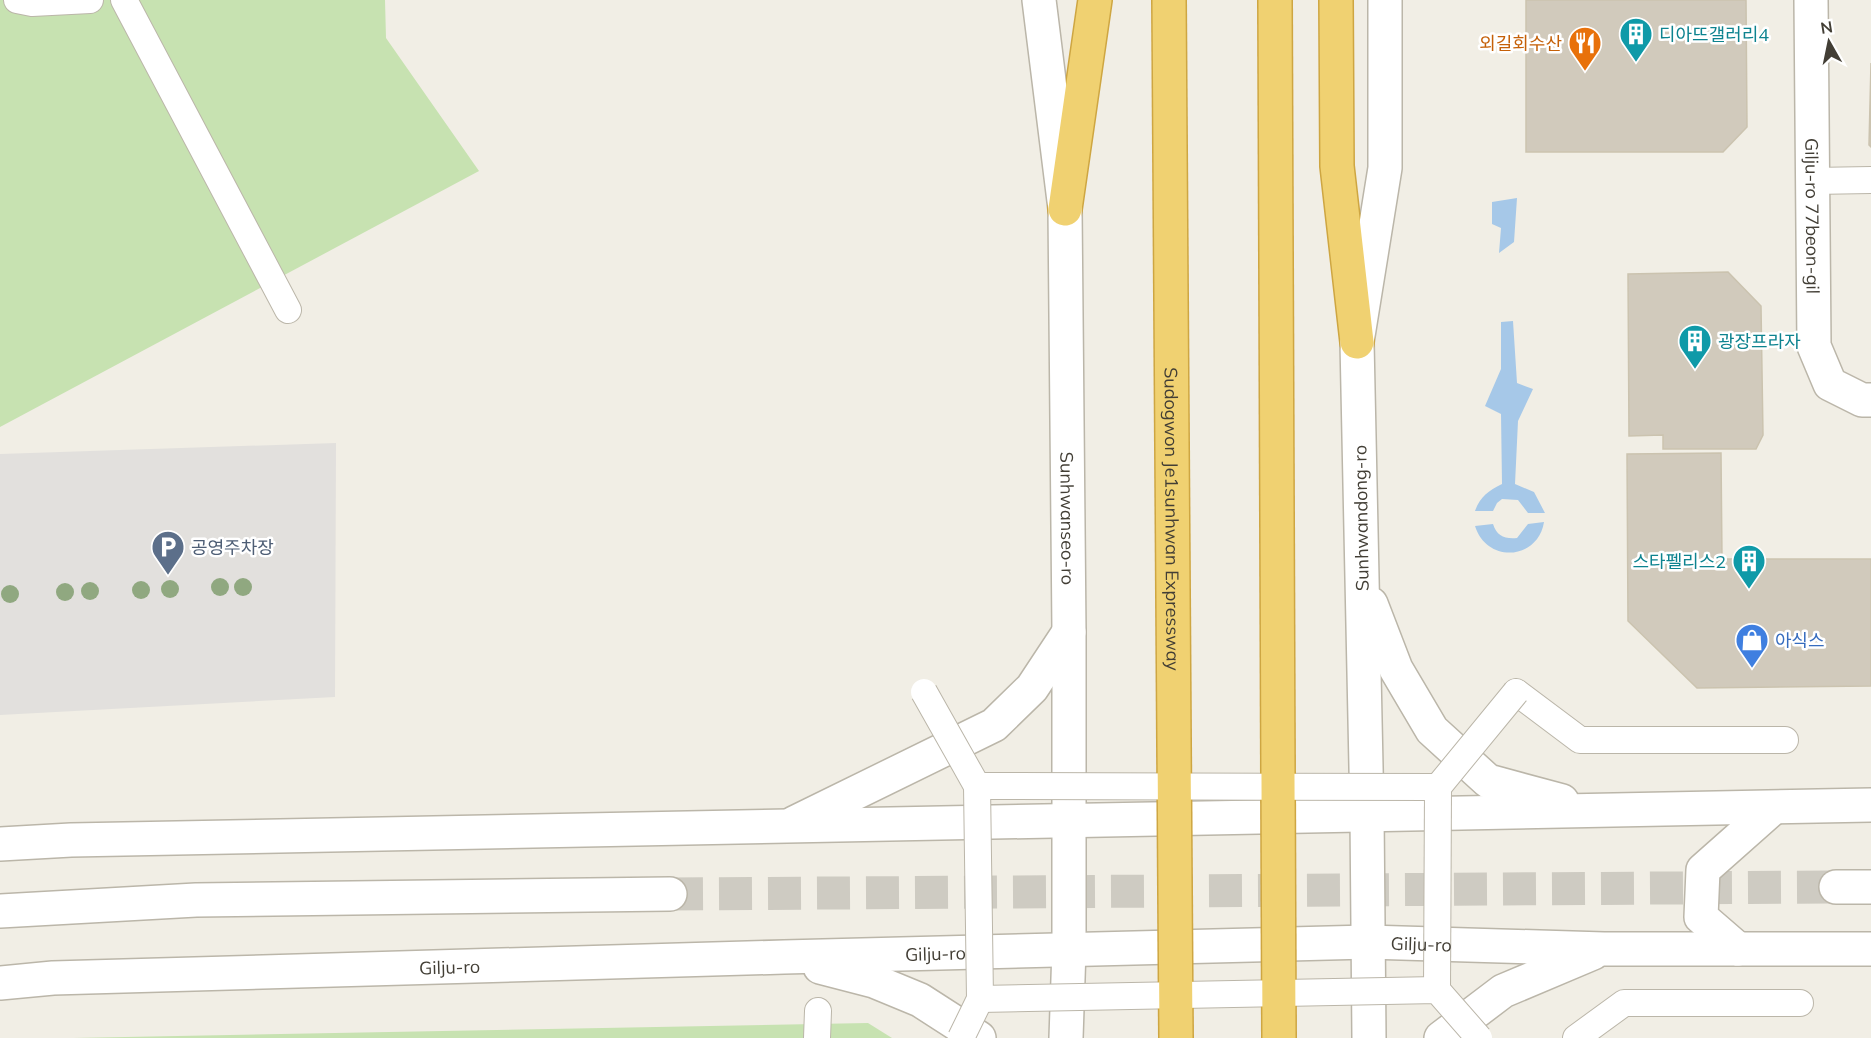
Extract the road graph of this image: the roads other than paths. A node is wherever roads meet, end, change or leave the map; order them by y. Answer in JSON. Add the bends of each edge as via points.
{"nodes":[{"id":1,"x":17,"y":0,"type":"edge"},
{"id":2,"x":90,"y":0,"type":"edge"},
{"id":3,"x":124,"y":0,"type":"edge"},
{"id":4,"x":1039,"y":0,"type":"edge"},
{"id":5,"x":1169,"y":0,"type":"edge"},
{"id":6,"x":1275,"y":0,"type":"edge"},
{"id":7,"x":1336,"y":0,"type":"edge"},
{"id":8,"x":1385,"y":0,"type":"edge"},
{"id":9,"x":1811,"y":0,"type":"edge"},
{"id":10,"x":1095,"y":2,"type":"edge"},
{"id":11,"x":1871,"y":180,"type":"edge"},
{"id":12,"x":1813,"y":181,"type":"junction"},
{"id":13,"x":1065,"y":209,"type":"junction"},
{"id":14,"x":288,"y":310,"type":"dead end"},
{"id":15,"x":1357,"y":342,"type":"junction"},
{"id":16,"x":1871,"y":400,"type":"edge"},
{"id":17,"x":1362,"y":583,"type":"junction"},
{"id":18,"x":1069,"y":632,"type":"junction"},
{"id":19,"x":924,"y":692,"type":"dead end"},
{"id":20,"x":1785,"y":740,"type":"dead end"},
{"id":21,"x":977,"y":786,"type":"junction"},
{"id":22,"x":1438,"y":788,"type":"junction"},
{"id":23,"x":1871,"y":805,"type":"edge"},
{"id":24,"x":1773,"y":807,"type":"junction"},
{"id":25,"x":1599,"y":811,"type":"junction"},
{"id":26,"x":1367,"y":814,"type":"junction"},
{"id":27,"x":1070,"y":820,"type":"junction"},
{"id":28,"x":788,"y":826,"type":"junction"},
{"id":29,"x":0,"y":844,"type":"edge"},
{"id":30,"x":1836,"y":887,"type":"tunnel mouth"},
{"id":31,"x":1871,"y":887,"type":"edge"},
{"id":32,"x":670,"y":894,"type":"tunnel mouth"},
{"id":33,"x":0,"y":911,"type":"edge"},
{"id":34,"x":1368,"y":942,"type":"junction"},
{"id":35,"x":1069,"y":949,"type":"junction"},
{"id":36,"x":1604,"y":949,"type":"junction"},
{"id":37,"x":1738,"y":949,"type":"junction"},
{"id":38,"x":1871,"y":949,"type":"edge"},
{"id":39,"x":784,"y":957,"type":"junction"},
{"id":40,"x":0,"y":982,"type":"edge"},
{"id":41,"x":1437,"y":990,"type":"junction"},
{"id":42,"x":980,"y":999,"type":"junction"},
{"id":43,"x":1800,"y":1003,"type":"dead end"},
{"id":44,"x":818,"y":1011,"type":"dead end"},
{"id":45,"x":818,"y":1038,"type":"edge"},
{"id":46,"x":961,"y":1038,"type":"edge"},
{"id":47,"x":979,"y":1038,"type":"edge"},
{"id":48,"x":1066,"y":1038,"type":"edge"},
{"id":49,"x":1176,"y":1038,"type":"edge"},
{"id":50,"x":1279,"y":1038,"type":"edge"},
{"id":51,"x":1369,"y":1038,"type":"edge"},
{"id":52,"x":1441,"y":1038,"type":"edge"},
{"id":53,"x":1479,"y":1038,"type":"edge"},
{"id":54,"x":1576,"y":1038,"type":"edge"}],
"edges":[{"from":1,"to":2,"type":"street"},
{"from":3,"to":14,"type":"street"},
{"from":4,"to":13,"type":"street","name":"Sunhwanseo-ro"},
{"from":5,"to":49,"type":"highway","name":"Sudogwon Je1sunhwan Expressway","bridge":true},
{"from":6,"to":50,"type":"highway","bridge":true},
{"from":7,"to":15,"type":"highway","via":[[1336,166]]},
{"from":8,"to":15,"type":"street","name":"Sunhwandong-ro","via":[[1385,168]]},
{"from":9,"to":12,"type":"street","name":"Gilju-ro 77beon-gil"},
{"from":10,"to":13,"type":"highway"},
{"from":11,"to":12,"type":"street"},
{"from":12,"to":16,"type":"street","name":"Gilju-ro 77beon-gil","via":[[1815,346],[1830,384],[1862,400]]},
{"from":13,"to":18,"type":"street","name":"Sunhwanseo-ro"},
{"from":15,"to":17,"type":"street","name":"Sunhwandong-ro"},
{"from":17,"to":25,"type":"street","via":[[1396,669],[1432,730],[1488,781]]},
{"from":17,"to":26,"type":"street","name":"Sunhwandong-ro"},
{"from":18,"to":27,"type":"street","name":"Sunhwanseo-ro"},
{"from":18,"to":28,"type":"street","via":[[1032,688],[994,725]]},
{"from":19,"to":21,"type":"street","bridge":true},
{"from":20,"to":22,"type":"street","bridge":true,"via":[[1580,740],[1516,692]]},
{"from":21,"to":22,"type":"street","bridge":true},
{"from":21,"to":42,"type":"street","bridge":true},
{"from":22,"to":41,"type":"street","bridge":true},
{"from":23,"to":24,"type":"street"},
{"from":24,"to":25,"type":"street"},
{"from":24,"to":37,"type":"street","via":[[1703,870],[1701,917]]},
{"from":25,"to":26,"type":"street"},
{"from":26,"to":27,"type":"street"},
{"from":26,"to":34,"type":"street","name":"Sunhwandong-ro"},
{"from":27,"to":28,"type":"street"},
{"from":27,"to":35,"type":"street","name":"Sunhwanseo-ro"},
{"from":28,"to":29,"type":"street"},
{"from":30,"to":31,"type":"street"},
{"from":32,"to":33,"type":"street","via":[[196,900]]},
{"from":34,"to":35,"type":"street","name":"Gilju-ro"},
{"from":34,"to":36,"type":"street","name":"Gilju-ro"},
{"from":34,"to":51,"type":"street","name":"Sunhwandong-ro"},
{"from":35,"to":39,"type":"street","name":"Gilju-ro"},
{"from":35,"to":48,"type":"street","name":"Sunhwanseo-ro"},
{"from":36,"to":37,"type":"street","name":"Gilju-ro"},
{"from":36,"to":52,"type":"street","via":[[1503,991]]},
{"from":37,"to":38,"type":"street","name":"Gilju-ro"},
{"from":39,"to":40,"type":"street","name":"Gilju-ro"},
{"from":39,"to":47,"type":"street","via":[[874,981],[911,996]]},
{"from":41,"to":42,"type":"street","bridge":true},
{"from":41,"to":53,"type":"street","bridge":true},
{"from":42,"to":46,"type":"street","bridge":true},
{"from":43,"to":54,"type":"street","via":[[1624,1003]]},
{"from":44,"to":45,"type":"street"}]}
